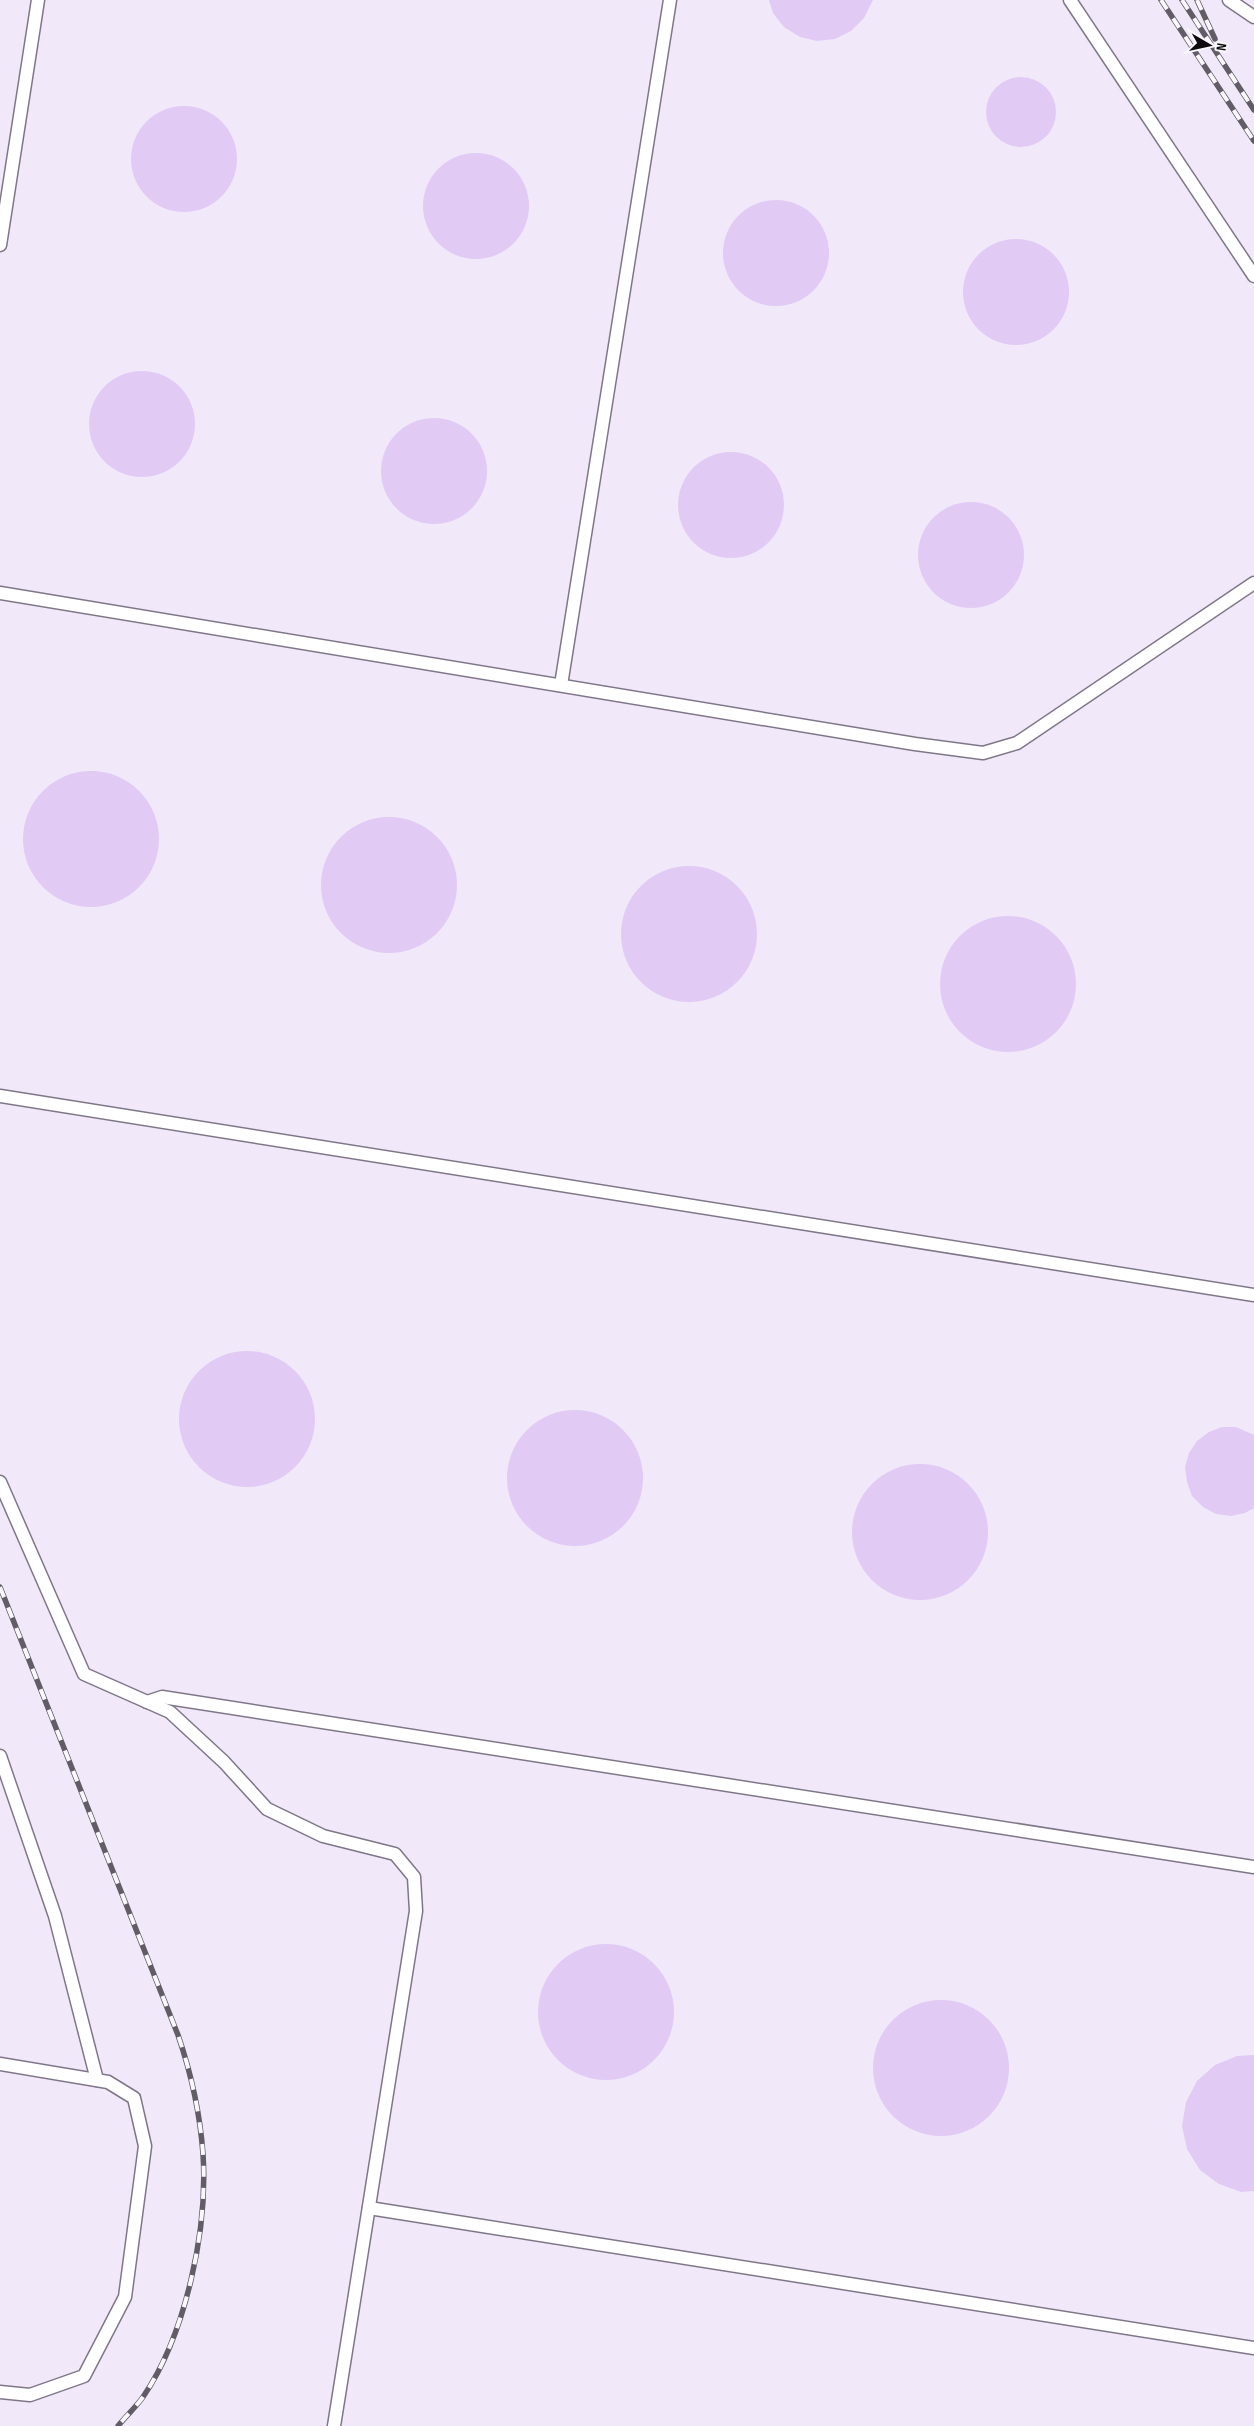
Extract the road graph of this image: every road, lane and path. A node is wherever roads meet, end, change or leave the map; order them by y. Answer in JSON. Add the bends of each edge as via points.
{"nodes":[{"id":1,"x":38,"y":0,"type":"edge"},
{"id":2,"x":670,"y":0,"type":"edge"},
{"id":3,"x":1070,"y":0,"type":"edge"},
{"id":4,"x":1229,"y":0,"type":"edge"},
{"id":5,"x":1254,"y":17,"type":"edge"},
{"id":6,"x":0,"y":245,"type":"edge"},
{"id":7,"x":1254,"y":276,"type":"edge"},
{"id":8,"x":1254,"y":583,"type":"edge"},
{"id":9,"x":0,"y":593,"type":"edge"},
{"id":10,"x":561,"y":685,"type":"junction"},
{"id":11,"x":0,"y":1096,"type":"edge"},
{"id":12,"x":1254,"y":1294,"type":"edge"},
{"id":13,"x":0,"y":1482,"type":"edge"},
{"id":14,"x":147,"y":1702,"type":"junction"},
{"id":15,"x":0,"y":1756,"type":"edge"},
{"id":16,"x":1254,"y":1867,"type":"edge"},
{"id":17,"x":0,"y":2064,"type":"edge"},
{"id":18,"x":97,"y":2080,"type":"junction"},
{"id":19,"x":369,"y":2208,"type":"junction"},
{"id":20,"x":1254,"y":2348,"type":"edge"},
{"id":21,"x":0,"y":2392,"type":"edge"},
{"id":22,"x":334,"y":2426,"type":"edge"}],
"edges":[{"from":1,"to":6,"type":"lane"},
{"from":2,"to":10,"type":"lane"},
{"from":3,"to":7,"type":"lane"},
{"from":4,"to":5,"type":"lane"},
{"from":8,"to":10,"type":"lane","via":[[1017,743],[983,753]]},
{"from":9,"to":10,"type":"lane"},
{"from":11,"to":12,"type":"lane"},
{"from":13,"to":14,"type":"lane","via":[[84,1674]]},
{"from":14,"to":16,"type":"lane","via":[[162,1697]]},
{"from":14,"to":19,"type":"lane","via":[[170,1712],[224,1762],[267,1809],[323,1836],[395,1854],[414,1877],[416,1911]]},
{"from":15,"to":18,"type":"lane","via":[[55,1916]]},
{"from":17,"to":18,"type":"lane"},
{"from":18,"to":21,"type":"lane","via":[[108,2082],[134,2098],[145,2146],[124,2297],[84,2376],[30,2395]]},
{"from":19,"to":20,"type":"lane"},
{"from":19,"to":22,"type":"lane"}]}
